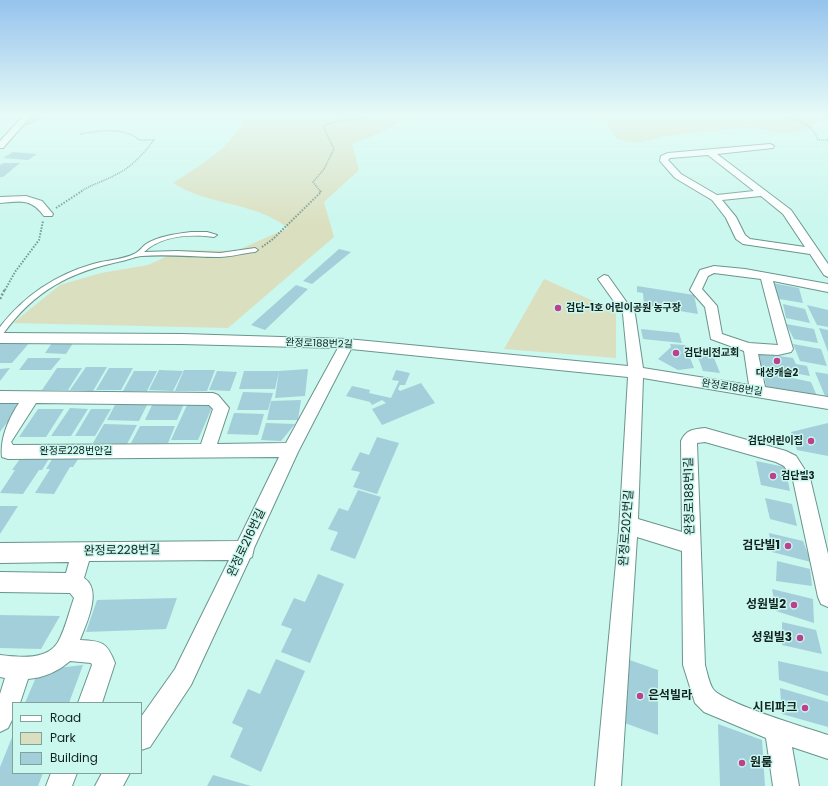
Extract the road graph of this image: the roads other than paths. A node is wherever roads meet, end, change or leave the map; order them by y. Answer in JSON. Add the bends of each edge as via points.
{"nodes":[{"id":1,"x":710,"y":152,"type":"junction"},
{"id":2,"x":713,"y":152,"type":"edge"},
{"id":3,"x":764,"y":193,"type":"junction"},
{"id":4,"x":715,"y":198,"type":"junction"},
{"id":5,"x":0,"y":200,"type":"edge"},
{"id":6,"x":48,"y":214,"type":"road end"},
{"id":7,"x":214,"y":235,"type":"dead end"},
{"id":8,"x":254,"y":250,"type":"road end"},
{"id":9,"x":813,"y":251,"type":"junction"},
{"id":10,"x":138,"y":254,"type":"junction"},
{"id":11,"x":828,"y":273,"type":"edge"},
{"id":12,"x":766,"y":277,"type":"junction"},
{"id":13,"x":604,"y":279,"type":"dead end"},
{"id":14,"x":828,"y":288,"type":"edge"},
{"id":15,"x":0,"y":332,"type":"edge"},
{"id":16,"x":0,"y":338,"type":"edge"},
{"id":17,"x":347,"y":344,"type":"junction"},
{"id":18,"x":750,"y":347,"type":"junction"},
{"id":19,"x":636,"y":372,"type":"junction"},
{"id":20,"x":758,"y":392,"type":"junction"},
{"id":21,"x":0,"y":397,"type":"edge"},
{"id":22,"x":30,"y":398,"type":"junction"},
{"id":23,"x":828,"y":403,"type":"edge"},
{"id":24,"x":207,"y":450,"type":"junction"},
{"id":25,"x":291,"y":450,"type":"junction"},
{"id":26,"x":628,"y":525,"type":"junction"},
{"id":27,"x":690,"y":544,"type":"junction"},
{"id":28,"x":245,"y":550,"type":"junction"},
{"id":29,"x":82,"y":552,"type":"junction"},
{"id":30,"x":0,"y":553,"type":"edge"},
{"id":31,"x":826,"y":576,"type":"edge"},
{"id":32,"x":0,"y":582,"type":"edge"},
{"id":33,"x":73,"y":583,"type":"junction"},
{"id":34,"x":828,"y":597,"type":"edge"},
{"id":35,"x":66,"y":650,"type":"junction"},
{"id":36,"x":7,"y":667,"type":"edge"},
{"id":37,"x":90,"y":702,"type":"edge"},
{"id":38,"x":0,"y":720,"type":"edge"},
{"id":39,"x":777,"y":730,"type":"junction"},
{"id":40,"x":142,"y":737,"type":"edge"},
{"id":41,"x":828,"y":747,"type":"edge"},
{"id":42,"x":64,"y":774,"type":"edge"},
{"id":43,"x":116,"y":774,"type":"edge"},
{"id":44,"x":59,"y":786,"type":"edge"},
{"id":45,"x":108,"y":786,"type":"edge"},
{"id":46,"x":608,"y":786,"type":"edge"},
{"id":47,"x":786,"y":786,"type":"edge"}],
"edges":[{"from":1,"to":2,"type":"street"},
{"from":1,"to":3,"type":"street"},
{"from":1,"to":4,"type":"street","via":[[668,156],[664,161],[678,176]]},
{"from":3,"to":4,"type":"street"},
{"from":3,"to":9,"type":"street","via":[[787,212]]},
{"from":4,"to":9,"type":"street","via":[[731,217],[740,237],[747,242]]},
{"from":5,"to":6,"type":"street","via":[[34,201],[40,203]]},
{"from":7,"to":10,"type":"lane","via":[[192,234],[169,238],[150,244]]},
{"from":8,"to":10,"type":"lane","via":[[220,255]]},
{"from":9,"to":11,"type":"street"},
{"from":10,"to":15,"type":"lane","via":[[94,265],[50,283],[11,316]]},
{"from":12,"to":14,"type":"street"},
{"from":12,"to":18,"type":"street","via":[[786,349],[776,351]]},
{"from":12,"to":18,"type":"street","via":[[717,269],[708,270],[704,272],[696,290],[711,306],[716,336],[726,342]]},
{"from":13,"to":19,"type":"street","name":"완정로202번길","via":[[629,314]]},
{"from":16,"to":17,"type":"street","name":"완정로188번2길","via":[[182,339]]},
{"from":17,"to":19,"type":"street","name":"완정로188번2길"},
{"from":17,"to":25,"type":"street","name":"완정로216번길"},
{"from":18,"to":20,"type":"street"},
{"from":19,"to":20,"type":"street","name":"완정로188번길"},
{"from":19,"to":26,"type":"street","name":"완정로202번길"},
{"from":20,"to":23,"type":"street","name":"완정로188번길"},
{"from":21,"to":22,"type":"street"},
{"from":22,"to":24,"type":"street","via":[[213,399],[221,408]]},
{"from":22,"to":24,"type":"street","name":"완정로228번안길","via":[[2,442],[8,452]]},
{"from":24,"to":25,"type":"street","name":"완정로228번안길"},
{"from":25,"to":28,"type":"street","name":"완정로216번길"},
{"from":26,"to":27,"type":"street"},
{"from":26,"to":46,"type":"street","name":"완정로202번길"},
{"from":27,"to":31,"type":"street","name":"완정로188번1길","via":[[688,441],[693,436],[705,435],[790,461],[801,478]]},
{"from":27,"to":39,"type":"street","name":"완정로188번1길","via":[[694,665],[703,695],[712,704]]},
{"from":28,"to":29,"type":"street","name":"완정로228번길"},
{"from":28,"to":40,"type":"street","name":"완정로216번길","via":[[183,677]]},
{"from":29,"to":30,"type":"street","name":"완정로228번길"},
{"from":29,"to":33,"type":"street"},
{"from":31,"to":34,"type":"street","name":"완정로188번1길"},
{"from":32,"to":33,"type":"street"},
{"from":33,"to":35,"type":"street","via":[[81,588],[84,598]]},
{"from":35,"to":36,"type":"street","via":[[56,659],[38,667]]},
{"from":35,"to":37,"type":"street","via":[[97,652],[104,663]]},
{"from":36,"to":38,"type":"street","via":[[17,677]]},
{"from":39,"to":41,"type":"street","name":"완정로188번1길"},
{"from":39,"to":47,"type":"street"},
{"from":42,"to":44,"type":"street"},
{"from":43,"to":45,"type":"street"}]}
